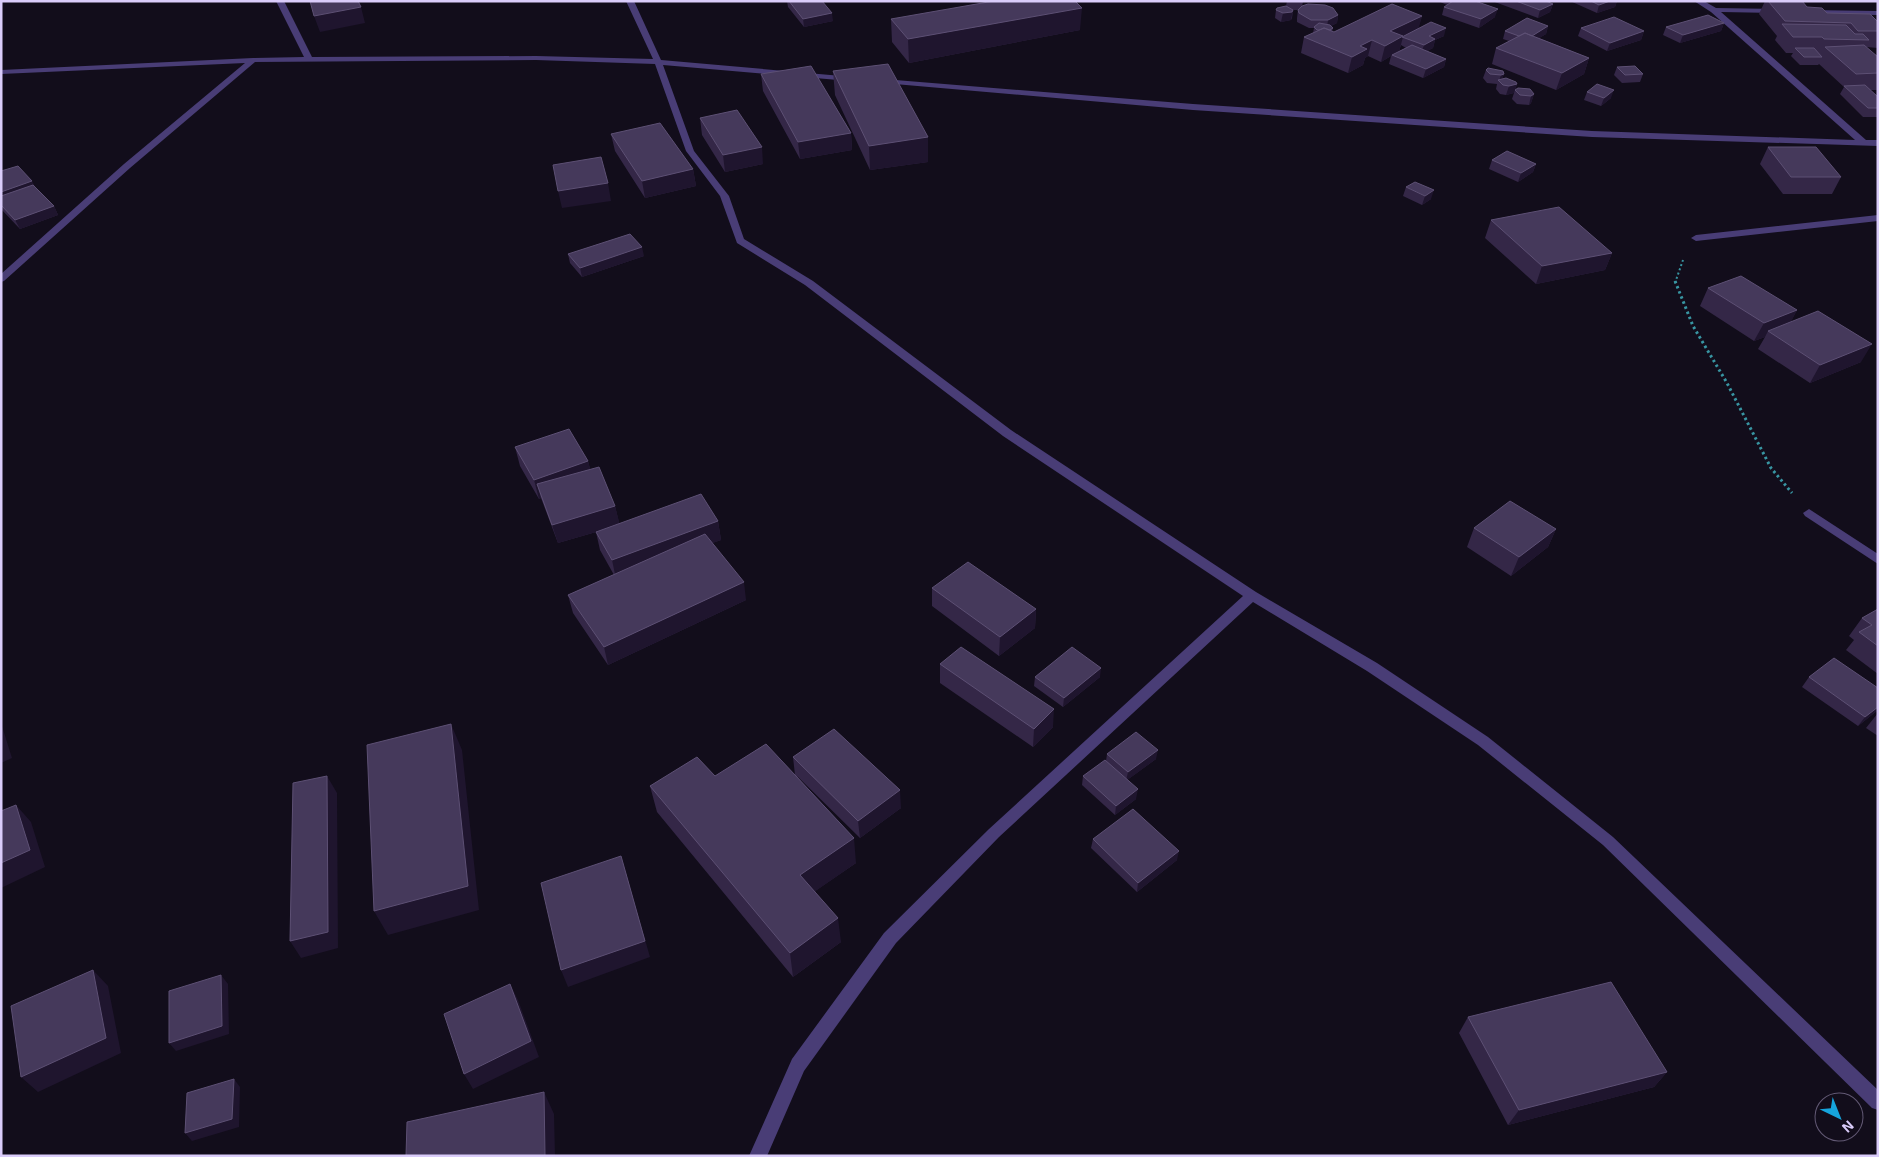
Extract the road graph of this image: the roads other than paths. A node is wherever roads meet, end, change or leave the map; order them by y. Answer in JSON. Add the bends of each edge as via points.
{"nodes":[{"id":1,"x":280,"y":1,"type":"edge"},
{"id":2,"x":630,"y":1,"type":"edge"},
{"id":3,"x":1698,"y":1,"type":"edge"},
{"id":4,"x":1714,"y":10,"type":"junction"},
{"id":5,"x":1781,"y":11,"type":"edge"},
{"id":6,"x":1800,"y":11,"type":"edge"},
{"id":7,"x":1878,"y":13,"type":"edge"},
{"id":8,"x":309,"y":59,"type":"junction"},
{"id":9,"x":253,"y":60,"type":"junction"},
{"id":10,"x":658,"y":62,"type":"junction"},
{"id":11,"x":1,"y":72,"type":"edge"},
{"id":12,"x":856,"y":79,"type":"edge"},
{"id":13,"x":876,"y":81,"type":"edge"},
{"id":14,"x":1863,"y":142,"type":"junction"},
{"id":15,"x":1878,"y":143,"type":"edge"},
{"id":16,"x":1878,"y":150,"type":"edge"},
{"id":17,"x":1878,"y":218,"type":"edge"},
{"id":18,"x":1696,"y":238,"type":"road end"},
{"id":19,"x":1,"y":279,"type":"edge"},
{"id":20,"x":1809,"y":513,"type":"road end"},
{"id":21,"x":1878,"y":560,"type":"edge"},
{"id":22,"x":1252,"y":595,"type":"junction"},
{"id":23,"x":1878,"y":1102,"type":"edge"},
{"id":24,"x":758,"y":1156,"type":"edge"}],
"edges":[{"from":1,"to":8,"type":"street"},
{"from":2,"to":10,"type":"street"},
{"from":3,"to":4,"type":"street"},
{"from":4,"to":5,"type":"street"},
{"from":4,"to":14,"type":"street"},
{"from":6,"to":7,"type":"street"},
{"from":8,"to":9,"type":"street"},
{"from":8,"to":10,"type":"street","via":[[536,58]]},
{"from":9,"to":11,"type":"street"},
{"from":9,"to":19,"type":"street","via":[[127,166]]},
{"from":10,"to":12,"type":"street"},
{"from":10,"to":22,"type":"street","via":[[690,151],[724,196],[740,241],[809,283],[1007,433]]},
{"from":13,"to":14,"type":"street","via":[[1193,107],[1592,134]]},
{"from":14,"to":15,"type":"street"},
{"from":14,"to":16,"type":"street"},
{"from":17,"to":18,"type":"street"},
{"from":20,"to":21,"type":"street"},
{"from":22,"to":23,"type":"street","via":[[1483,740],[1594,829]]},
{"from":22,"to":24,"type":"street","via":[[994,833],[890,938],[798,1065]]}]}
